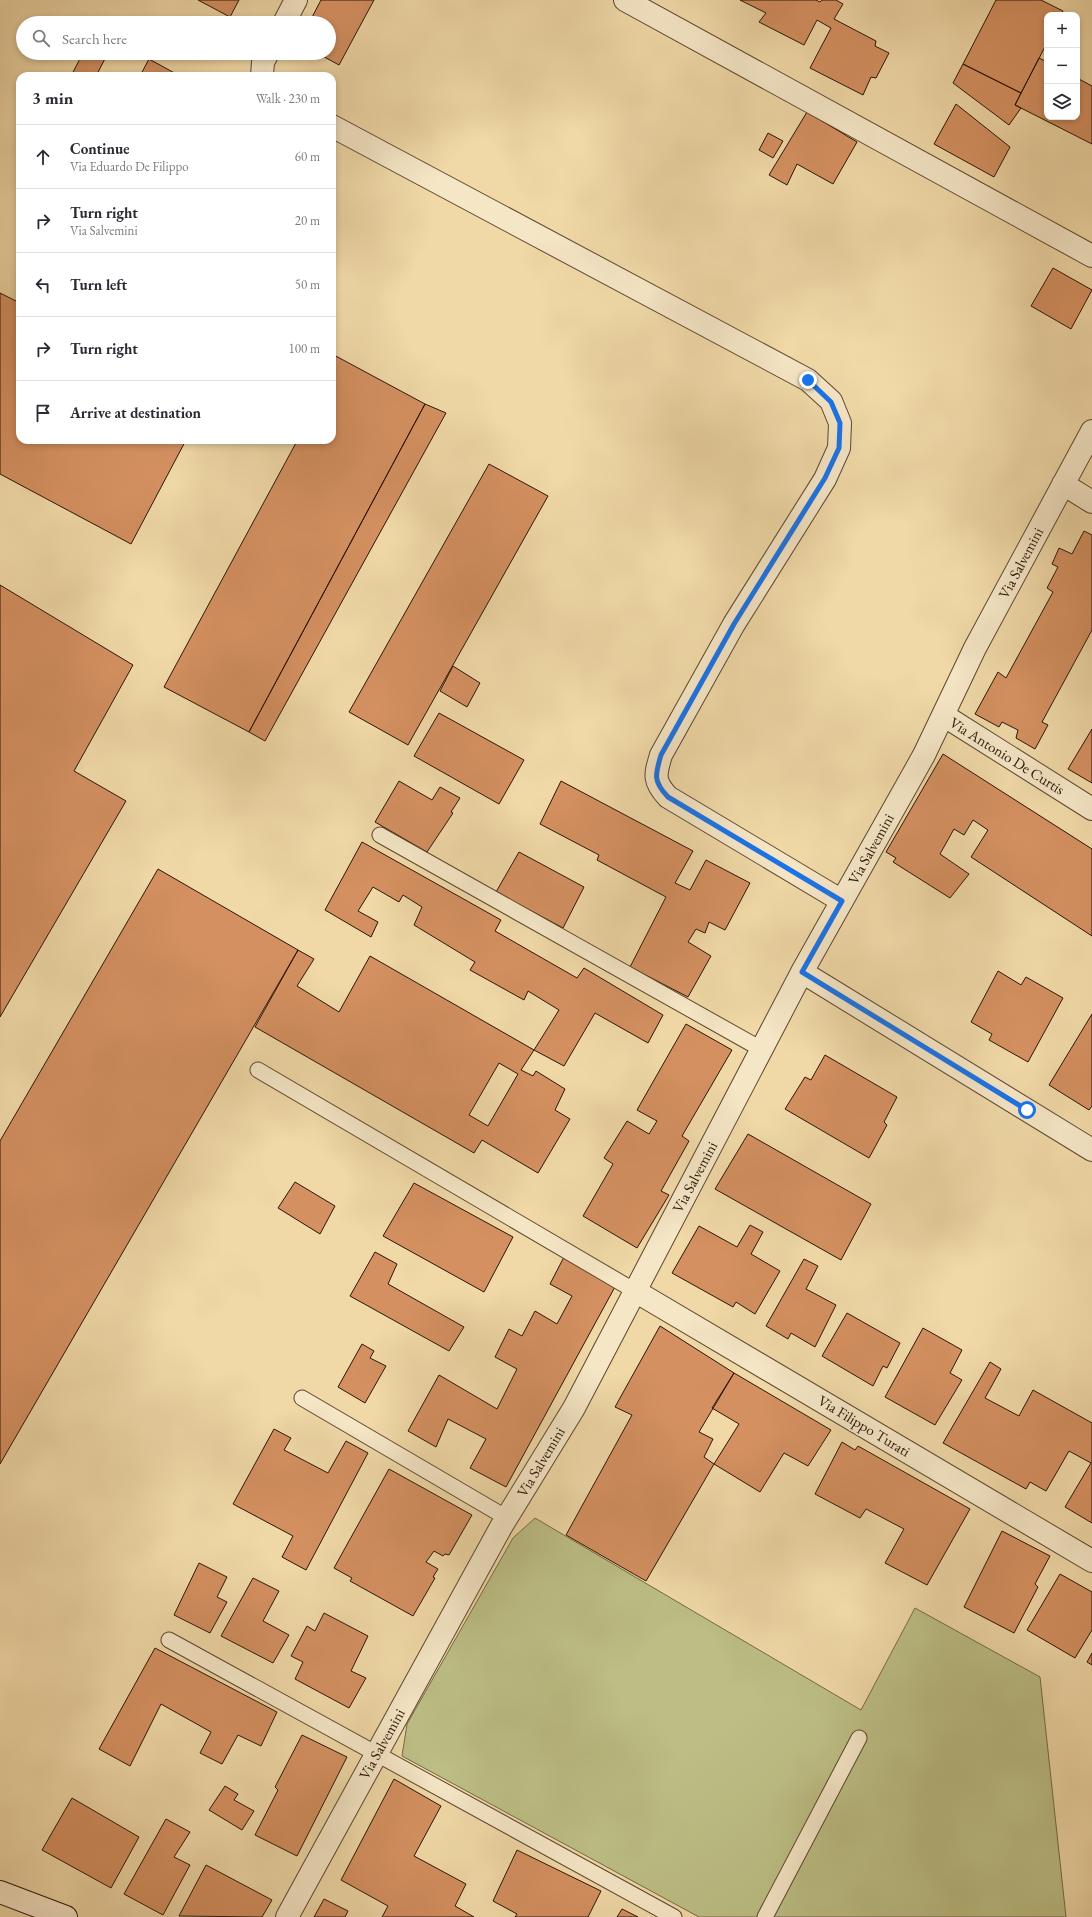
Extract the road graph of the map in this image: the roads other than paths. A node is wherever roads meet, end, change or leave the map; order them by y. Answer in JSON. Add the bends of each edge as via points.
{"nodes":[{"id":1,"x":296,"y":0,"type":"edge"},
{"id":2,"x":625,"y":0,"type":"edge"},
{"id":3,"x":288,"y":16,"type":"edge"},
{"id":4,"x":264,"y":60,"type":"edge"},
{"id":5,"x":262,"y":72,"type":"edge"},
{"id":6,"x":336,"y":128,"type":"edge"},
{"id":7,"x":1092,"y":256,"type":"edge"},
{"id":8,"x":1092,"y":431,"type":"edge"},
{"id":9,"x":1064,"y":484,"type":"junction"},
{"id":10,"x":1092,"y":502,"type":"edge"},
{"id":11,"x":943,"y":715,"type":"junction"},
{"id":12,"x":1092,"y":809,"type":"edge"},
{"id":13,"x":380,"y":835,"type":"dead end"},
{"id":14,"x":842,"y":901,"type":"junction"},
{"id":15,"x":802,"y":972,"type":"junction"},
{"id":16,"x":761,"y":1050,"type":"junction"},
{"id":17,"x":258,"y":1070,"type":"dead end"},
{"id":18,"x":1092,"y":1150,"type":"edge"},
{"id":19,"x":635,"y":1291,"type":"junction"},
{"id":20,"x":302,"y":1398,"type":"dead end"},
{"id":21,"x":507,"y":1518,"type":"junction"},
{"id":22,"x":1092,"y":1561,"type":"edge"},
{"id":23,"x":168,"y":1640,"type":"dead end"},
{"id":24,"x":859,"y":1738,"type":"dead end"},
{"id":25,"x":377,"y":1754,"type":"junction"},
{"id":26,"x":0,"y":1892,"type":"edge"},
{"id":27,"x":66,"y":1917,"type":"edge"},
{"id":28,"x":287,"y":1917,"type":"edge"},
{"id":29,"x":674,"y":1917,"type":"edge"},
{"id":30,"x":765,"y":1917,"type":"edge"}],
"edges":[{"from":1,"to":3,"type":"street"},
{"from":2,"to":7,"type":"street"},
{"from":4,"to":5,"type":"street"},
{"from":6,"to":14,"type":"street","via":[[808,380],[831,402],[840,423],[839,448],[825,478],[734,624],[661,755],[655,773],[658,787],[668,797]]},
{"from":8,"to":9,"type":"street","name":"Via Salvemini"},
{"from":9,"to":10,"type":"street"},
{"from":9,"to":11,"type":"street","name":"Via Salvemini","via":[[975,648]]},
{"from":11,"to":12,"type":"street","name":"Via Antonio De Curtis"},
{"from":11,"to":14,"type":"street","name":"Via Salvemini","via":[[924,755]]},
{"from":13,"to":16,"type":"lane"},
{"from":14,"to":15,"type":"street","name":"Via Salvemini"},
{"from":15,"to":16,"type":"street","name":"Via Salvemini"},
{"from":15,"to":18,"type":"street"},
{"from":16,"to":19,"type":"street","name":"Via Salvemini"},
{"from":17,"to":19,"type":"lane"},
{"from":19,"to":21,"type":"street","name":"Via Salvemini","via":[[574,1408]]},
{"from":19,"to":22,"type":"street","name":"Via Filippo Turati"},
{"from":20,"to":21,"type":"lane"},
{"from":21,"to":25,"type":"street","name":"Via Salvemini"},
{"from":23,"to":25,"type":"lane"},
{"from":24,"to":30,"type":"lane"},
{"from":25,"to":28,"type":"street","name":"Via Salvemini"},
{"from":25,"to":29,"type":"lane"},
{"from":26,"to":27,"type":"street"}]}
